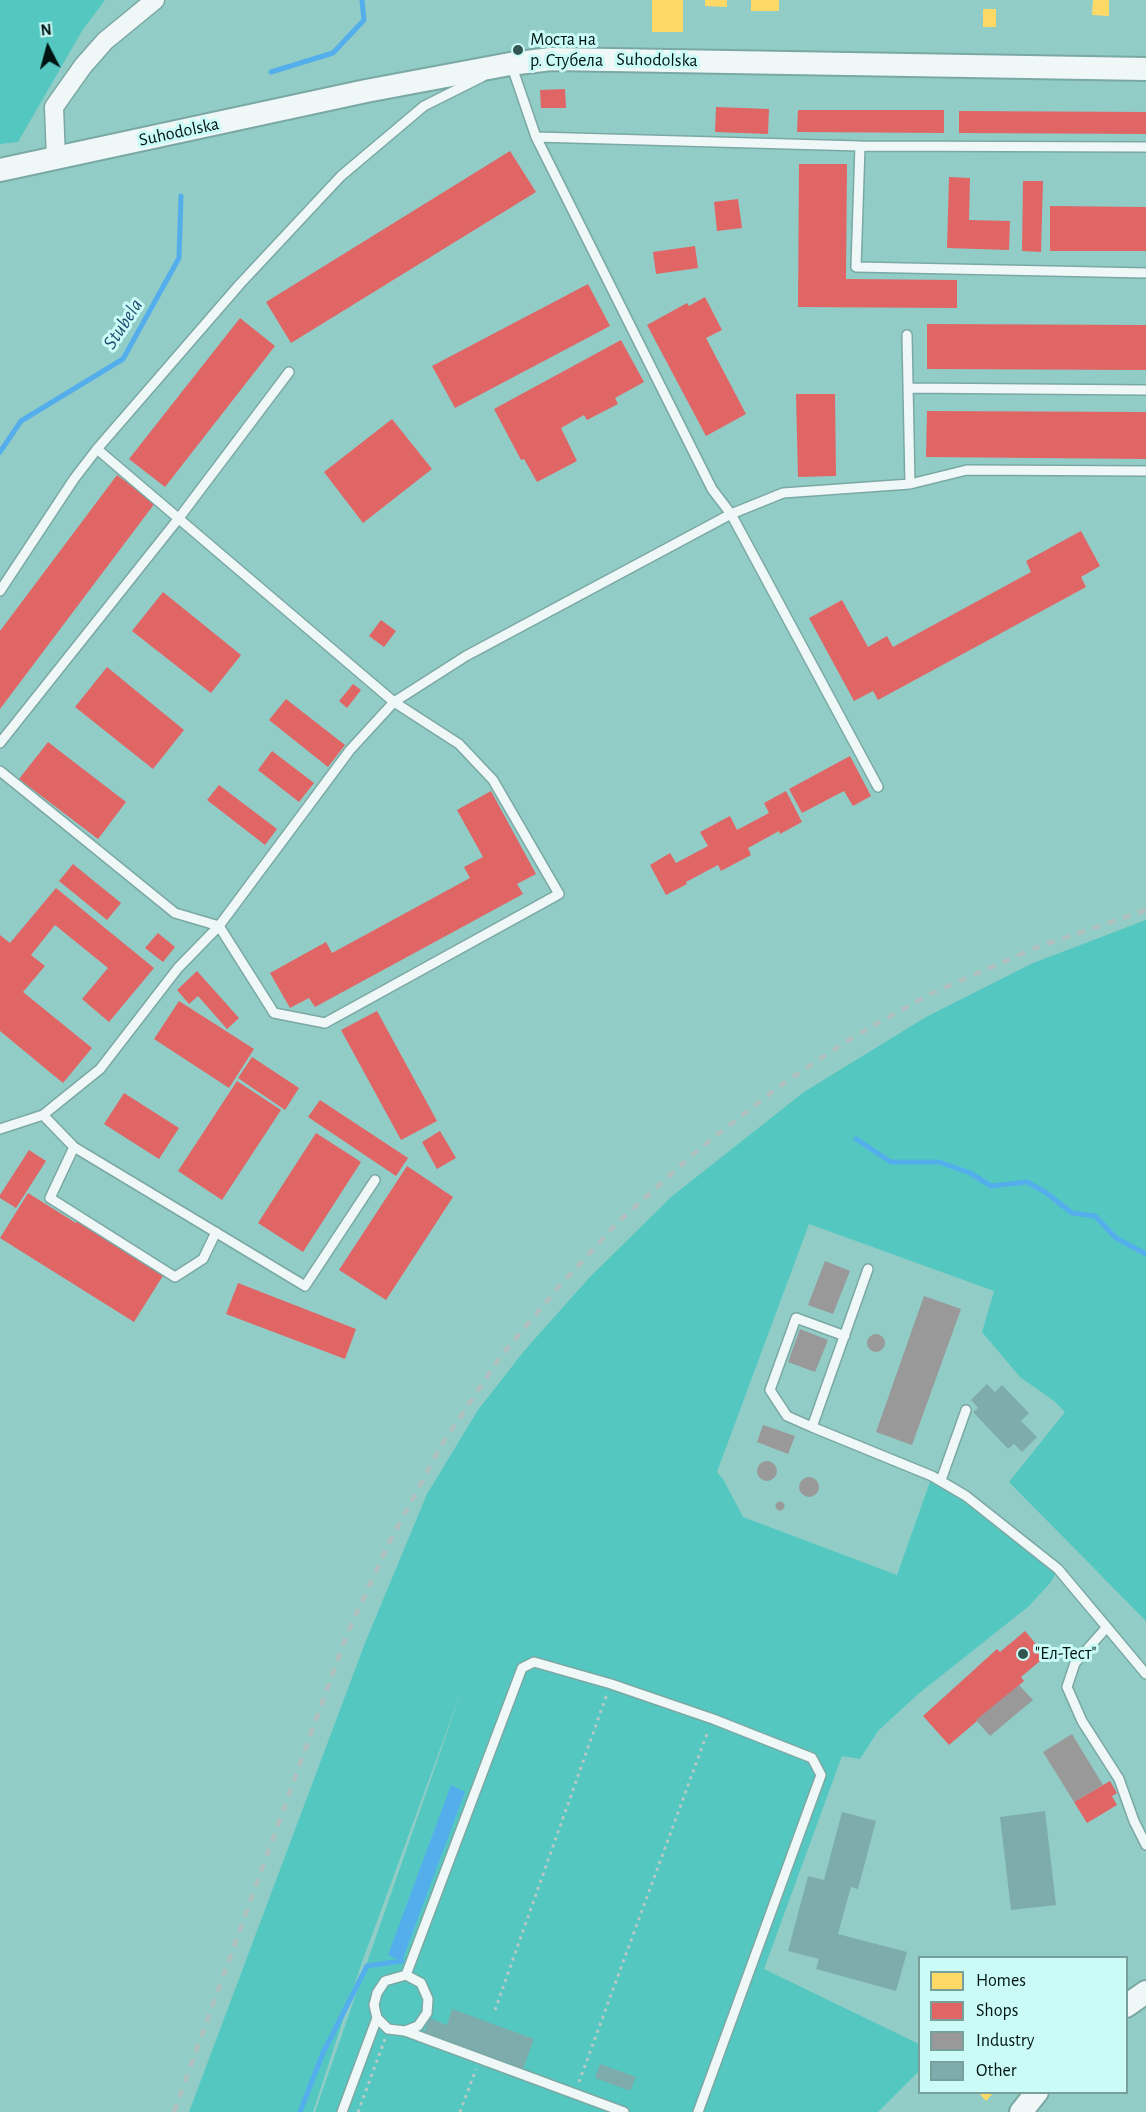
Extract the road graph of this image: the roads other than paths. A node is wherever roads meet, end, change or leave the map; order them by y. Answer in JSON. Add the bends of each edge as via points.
{"nodes":[{"id":1,"x":155,"y":0,"type":"edge"},
{"id":2,"x":510,"y":64,"type":"junction"},
{"id":3,"x":1146,"y":69,"type":"edge"},
{"id":4,"x":536,"y":136,"type":"junction"},
{"id":5,"x":860,"y":146,"type":"junction"},
{"id":6,"x":1146,"y":147,"type":"edge"},
{"id":7,"x":56,"y":159,"type":"junction"},
{"id":8,"x":0,"y":170,"type":"edge"},
{"id":9,"x":1146,"y":273,"type":"edge"},
{"id":10,"x":908,"y":335,"type":"dead end"},
{"id":11,"x":289,"y":372,"type":"dead end"},
{"id":12,"x":909,"y":388,"type":"junction"},
{"id":13,"x":1146,"y":390,"type":"edge"},
{"id":14,"x":97,"y":449,"type":"junction"},
{"id":15,"x":1146,"y":471,"type":"edge"},
{"id":16,"x":910,"y":484,"type":"junction"},
{"id":17,"x":731,"y":514,"type":"junction"},
{"id":18,"x":179,"y":518,"type":"junction"},
{"id":19,"x":0,"y":591,"type":"edge"},
{"id":20,"x":394,"y":702,"type":"junction"},
{"id":21,"x":0,"y":743,"type":"edge"},
{"id":22,"x":0,"y":771,"type":"edge"},
{"id":23,"x":878,"y":787,"type":"dead end"},
{"id":24,"x":219,"y":926,"type":"junction"},
{"id":25,"x":43,"y":1115,"type":"junction"},
{"id":26,"x":0,"y":1129,"type":"edge"},
{"id":27,"x":74,"y":1147,"type":"junction"},
{"id":28,"x":375,"y":1180,"type":"dead end"},
{"id":29,"x":216,"y":1232,"type":"junction"},
{"id":30,"x":868,"y":1269,"type":"dead end"},
{"id":31,"x":845,"y":1336,"type":"junction"},
{"id":32,"x":966,"y":1410,"type":"dead end"},
{"id":33,"x":812,"y":1427,"type":"junction"},
{"id":34,"x":941,"y":1480,"type":"junction"},
{"id":35,"x":1107,"y":1627,"type":"junction"},
{"id":36,"x":1146,"y":1674,"type":"edge"},
{"id":37,"x":1146,"y":1845,"type":"edge"},
{"id":38,"x":406,"y":1975,"type":"junction"},
{"id":39,"x":1146,"y":1992,"type":"edge"},
{"id":40,"x":1128,"y":2005,"type":"edge"},
{"id":41,"x":377,"y":2018,"type":"junction"},
{"id":42,"x":405,"y":2031,"type":"junction"},
{"id":43,"x":1035,"y":2094,"type":"edge"},
{"id":44,"x":342,"y":2112,"type":"edge"},
{"id":45,"x":624,"y":2112,"type":"edge"},
{"id":46,"x":698,"y":2112,"type":"edge"},
{"id":47,"x":1021,"y":2112,"type":"edge"}],
"edges":[{"from":1,"to":7,"type":"street","via":[[105,41],[54,107]]},
{"from":2,"to":3,"type":"street","name":"Suhodolska","via":[[551,58]]},
{"from":2,"to":4,"type":"lane"},
{"from":2,"to":7,"type":"street","name":"Suhodolska","via":[[366,91]]},
{"from":2,"to":14,"type":"lane","via":[[424,106],[341,176],[233,292]]},
{"from":4,"to":5,"type":"lane"},
{"from":4,"to":17,"type":"lane","via":[[712,489]]},
{"from":5,"to":6,"type":"lane"},
{"from":5,"to":9,"type":"lane","via":[[856,267]]},
{"from":7,"to":8,"type":"street","name":"Suhodolska"},
{"from":10,"to":12,"type":"lane"},
{"from":11,"to":18,"type":"lane"},
{"from":12,"to":13,"type":"lane"},
{"from":12,"to":16,"type":"lane"},
{"from":14,"to":18,"type":"lane"},
{"from":14,"to":19,"type":"lane"},
{"from":15,"to":16,"type":"lane","via":[[967,470]]},
{"from":16,"to":17,"type":"lane","via":[[783,494]]},
{"from":17,"to":20,"type":"lane","via":[[466,656]]},
{"from":17,"to":23,"type":"lane"},
{"from":18,"to":20,"type":"lane"},
{"from":18,"to":21,"type":"lane"},
{"from":20,"to":24,"type":"lane","via":[[350,750]]},
{"from":20,"to":24,"type":"lane","via":[[459,744],[493,780],[559,894],[325,1023],[274,1013]]},
{"from":22,"to":24,"type":"lane","via":[[175,913]]},
{"from":24,"to":25,"type":"lane","via":[[178,968],[100,1069]]},
{"from":25,"to":26,"type":"lane"},
{"from":25,"to":27,"type":"lane"},
{"from":27,"to":29,"type":"lane"},
{"from":27,"to":29,"type":"lane","via":[[50,1198],[175,1276],[202,1259]]},
{"from":28,"to":29,"type":"lane","via":[[304,1286]]},
{"from":30,"to":31,"type":"lane"},
{"from":31,"to":33,"type":"lane"},
{"from":31,"to":33,"type":"lane","via":[[796,1318],[770,1390],[787,1416]]},
{"from":32,"to":34,"type":"lane"},
{"from":33,"to":34,"type":"lane"},
{"from":34,"to":35,"type":"lane","via":[[1058,1569]]},
{"from":35,"to":36,"type":"lane"},
{"from":35,"to":37,"type":"lane","via":[[1074,1663],[1067,1687],[1082,1721],[1119,1779]]},
{"from":38,"to":41,"type":"lane","via":[[385,1981],[374,2005]]},
{"from":38,"to":42,"type":"lane","via":[[421,1983],[428,1999],[422,2020]]},
{"from":38,"to":46,"type":"lane","via":[[522,1668],[534,1662],[611,1684],[812,1758],[821,1775]]},
{"from":39,"to":40,"type":"street"},
{"from":41,"to":42,"type":"lane","via":[[388,2029]]},
{"from":41,"to":44,"type":"lane"},
{"from":42,"to":45,"type":"lane"},
{"from":43,"to":47,"type":"street"}]}
